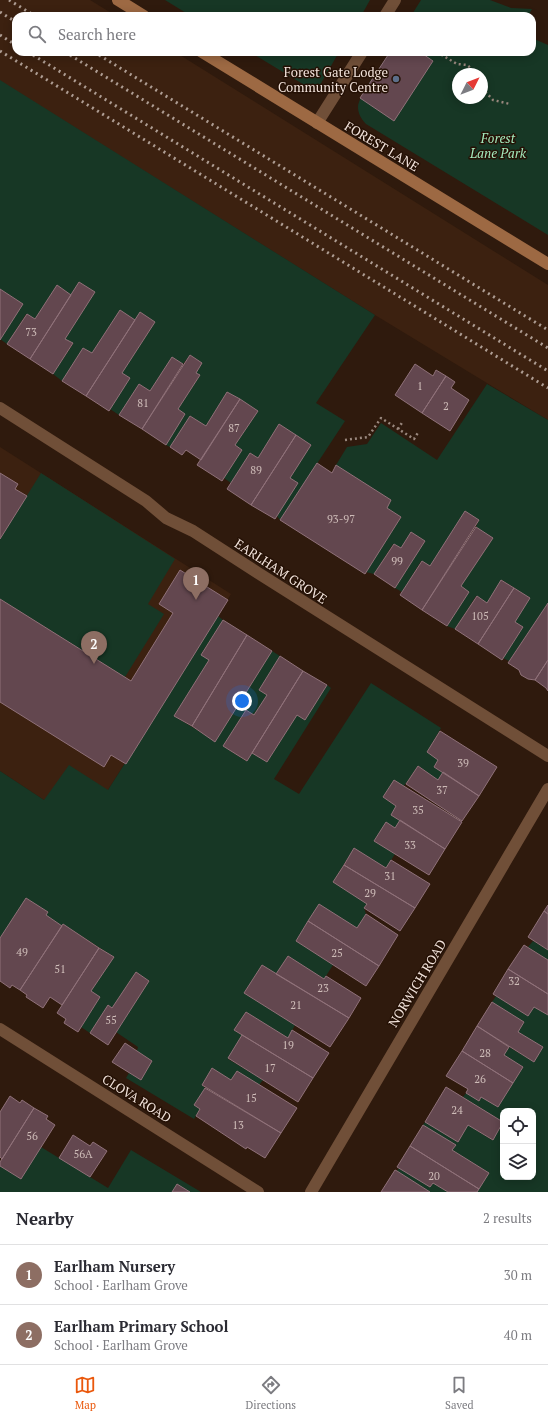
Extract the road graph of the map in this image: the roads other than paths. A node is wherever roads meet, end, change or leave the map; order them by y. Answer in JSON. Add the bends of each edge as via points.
{"nodes":[{"id":1,"x":118,"y":0,"type":"edge"},
{"id":2,"x":395,"y":0,"type":"edge"},
{"id":3,"x":138,"y":12,"type":"edge"},
{"id":4,"x":388,"y":12,"type":"edge"},
{"id":5,"x":208,"y":56,"type":"edge"},
{"id":6,"x":359,"y":56,"type":"edge"},
{"id":7,"x":317,"y":123,"type":"junction"},
{"id":8,"x":548,"y":264,"type":"edge"},
{"id":9,"x":0,"y":408,"type":"edge"},
{"id":10,"x":548,"y":756,"type":"edge"},
{"id":11,"x":548,"y":790,"type":"edge"},
{"id":12,"x":0,"y":1029,"type":"edge"},
{"id":13,"x":258,"y":1192,"type":"edge"},
{"id":14,"x":311,"y":1192,"type":"edge"}],
"edges":[{"from":1,"to":3,"type":"street"},
{"from":2,"to":4,"type":"street"},
{"from":5,"to":7,"type":"street","name":"FOREST LANE"},
{"from":6,"to":7,"type":"street"},
{"from":7,"to":8,"type":"street","name":"FOREST LANE"},
{"from":9,"to":10,"type":"street","name":"EARLHAM GROVE","via":[[146,501],[166,518],[193,531]]},
{"from":11,"to":14,"type":"street","name":"NORWICH ROAD"},
{"from":12,"to":13,"type":"street","name":"CLOVA ROAD"}]}
